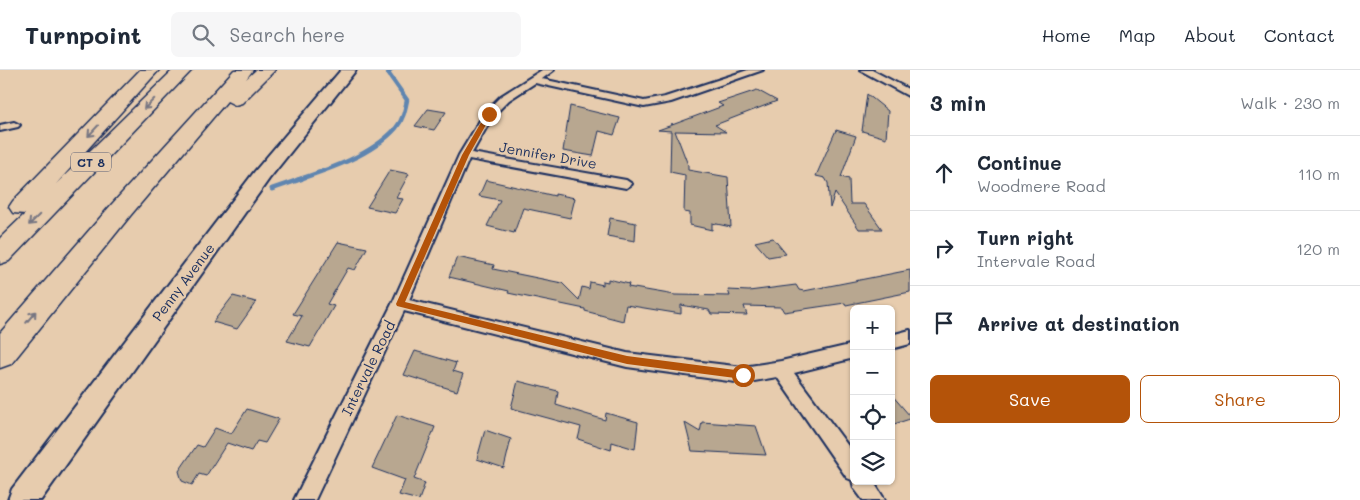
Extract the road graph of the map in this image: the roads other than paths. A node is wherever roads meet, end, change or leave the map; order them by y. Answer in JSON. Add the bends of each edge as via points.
{"nodes":[{"id":1,"x":150,"y":70,"type":"edge"},
{"id":2,"x":183,"y":70,"type":"edge"},
{"id":3,"x":244,"y":70,"type":"edge"},
{"id":4,"x":266,"y":70,"type":"edge"},
{"id":5,"x":349,"y":70,"type":"edge"},
{"id":6,"x":549,"y":70,"type":"edge"},
{"id":7,"x":758,"y":70,"type":"edge"},
{"id":8,"x":865,"y":70,"type":"edge"},
{"id":9,"x":534,"y":80,"type":"junction"},
{"id":10,"x":910,"y":94,"type":"edge"},
{"id":11,"x":14,"y":125,"type":"dead end"},
{"id":12,"x":0,"y":128,"type":"edge"},
{"id":13,"x":465,"y":155,"type":"junction"},
{"id":14,"x":626,"y":184,"type":"dead end"},
{"id":15,"x":121,"y":210,"type":"junction"},
{"id":16,"x":0,"y":229,"type":"edge"},
{"id":17,"x":0,"y":254,"type":"edge"},
{"id":18,"x":400,"y":304,"type":"junction"},
{"id":19,"x":910,"y":337,"type":"edge"},
{"id":20,"x":895,"y":341,"type":"edge"},
{"id":21,"x":850,"y":352,"type":"edge"},
{"id":22,"x":0,"y":355,"type":"edge"},
{"id":23,"x":781,"y":369,"type":"junction"},
{"id":24,"x":850,"y":465,"type":"edge"},
{"id":25,"x":864,"y":485,"type":"edge"},
{"id":26,"x":23,"y":500,"type":"edge"},
{"id":27,"x":304,"y":500,"type":"edge"},
{"id":28,"x":875,"y":500,"type":"edge"}],
"edges":[{"from":1,"to":16,"type":"highway","one_way":true},
{"from":2,"to":17,"type":"highway","number":"CT 8","one_way":true},
{"from":3,"to":15,"type":"highway"},
{"from":4,"to":15,"type":"highway","via":[[210,123],[174,165]]},
{"from":5,"to":26,"type":"main road","name":"Penny Avenue","via":[[262,175]]},
{"from":6,"to":9,"type":"street","name":"Intervale Road"},
{"from":7,"to":9,"type":"street","via":[[667,100],[644,104]]},
{"from":8,"to":10,"type":"street"},
{"from":9,"to":13,"type":"street","name":"Intervale Road","via":[[496,106]]},
{"from":11,"to":12,"type":"street"},
{"from":13,"to":14,"type":"street","name":"Jennifer Drive"},
{"from":13,"to":18,"type":"street","name":"Intervale Road"},
{"from":22,"to":15,"type":"highway","one_way":true},
{"from":18,"to":23,"type":"street","via":[[627,360],[743,375]]},
{"from":18,"to":27,"type":"street","name":"Intervale Road"},
{"from":19,"to":20,"type":"street"},
{"from":21,"to":23,"type":"street"},
{"from":23,"to":24,"type":"street"},
{"from":25,"to":28,"type":"street"}]}
